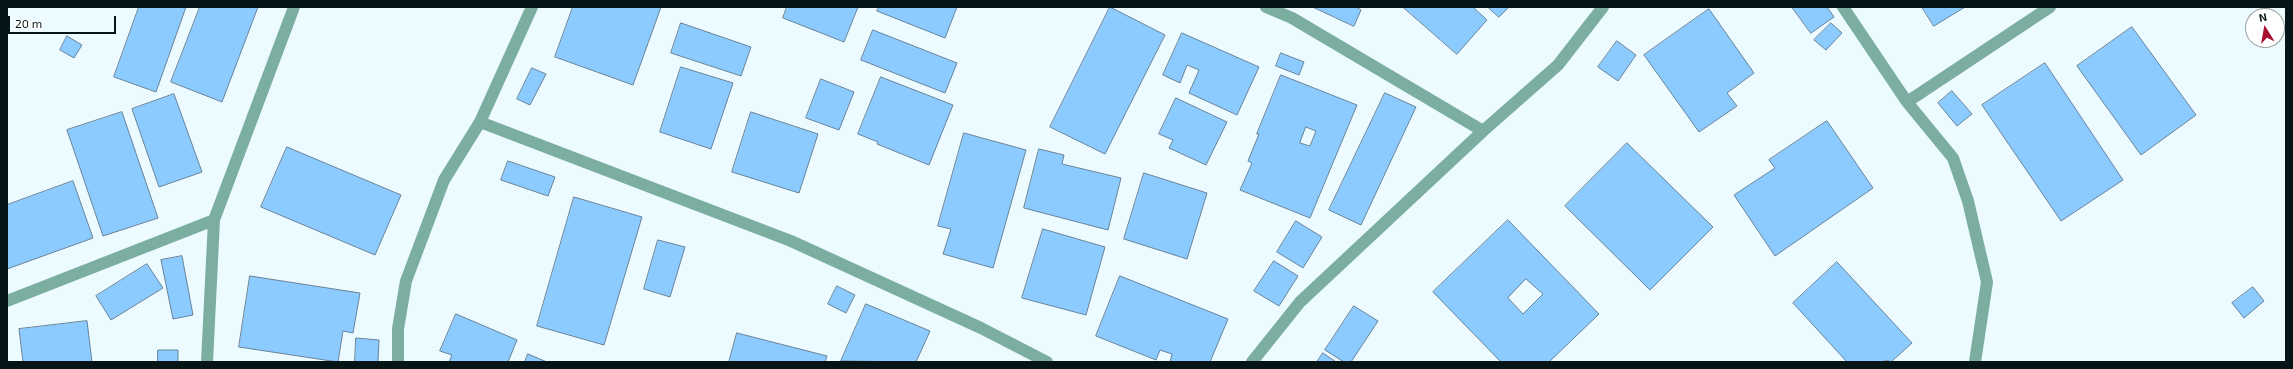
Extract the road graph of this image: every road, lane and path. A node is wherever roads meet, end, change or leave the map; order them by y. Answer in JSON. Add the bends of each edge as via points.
{"nodes":[{"id":1,"x":294,"y":7,"type":"edge"},
{"id":2,"x":532,"y":7,"type":"edge"},
{"id":3,"x":1266,"y":7,"type":"edge"},
{"id":4,"x":1603,"y":7,"type":"edge"},
{"id":5,"x":1842,"y":7,"type":"edge"},
{"id":6,"x":2050,"y":7,"type":"edge"},
{"id":7,"x":1907,"y":102,"type":"junction"},
{"id":8,"x":480,"y":122,"type":"junction"},
{"id":9,"x":1483,"y":131,"type":"junction"},
{"id":10,"x":214,"y":220,"type":"junction"},
{"id":11,"x":7,"y":301,"type":"edge"},
{"id":12,"x":207,"y":362,"type":"edge"},
{"id":13,"x":398,"y":362,"type":"edge"},
{"id":14,"x":1047,"y":362,"type":"edge"},
{"id":15,"x":1252,"y":362,"type":"edge"},
{"id":16,"x":1975,"y":362,"type":"edge"}],
"edges":[{"from":1,"to":10,"type":"street"},
{"from":2,"to":8,"type":"street"},
{"from":3,"to":9,"type":"street","via":[[1292,18]]},
{"from":4,"to":9,"type":"street","via":[[1558,65]]},
{"from":5,"to":7,"type":"street"},
{"from":6,"to":7,"type":"street"},
{"from":7,"to":16,"type":"street","via":[[1952,158],[1968,201],[1987,282]]},
{"from":8,"to":13,"type":"street","via":[[444,180],[406,281],[398,328]]},
{"from":8,"to":14,"type":"street","via":[[791,241],[981,328]]},
{"from":9,"to":15,"type":"street","via":[[1300,302]]},
{"from":10,"to":11,"type":"street"},
{"from":10,"to":12,"type":"street"}]}
